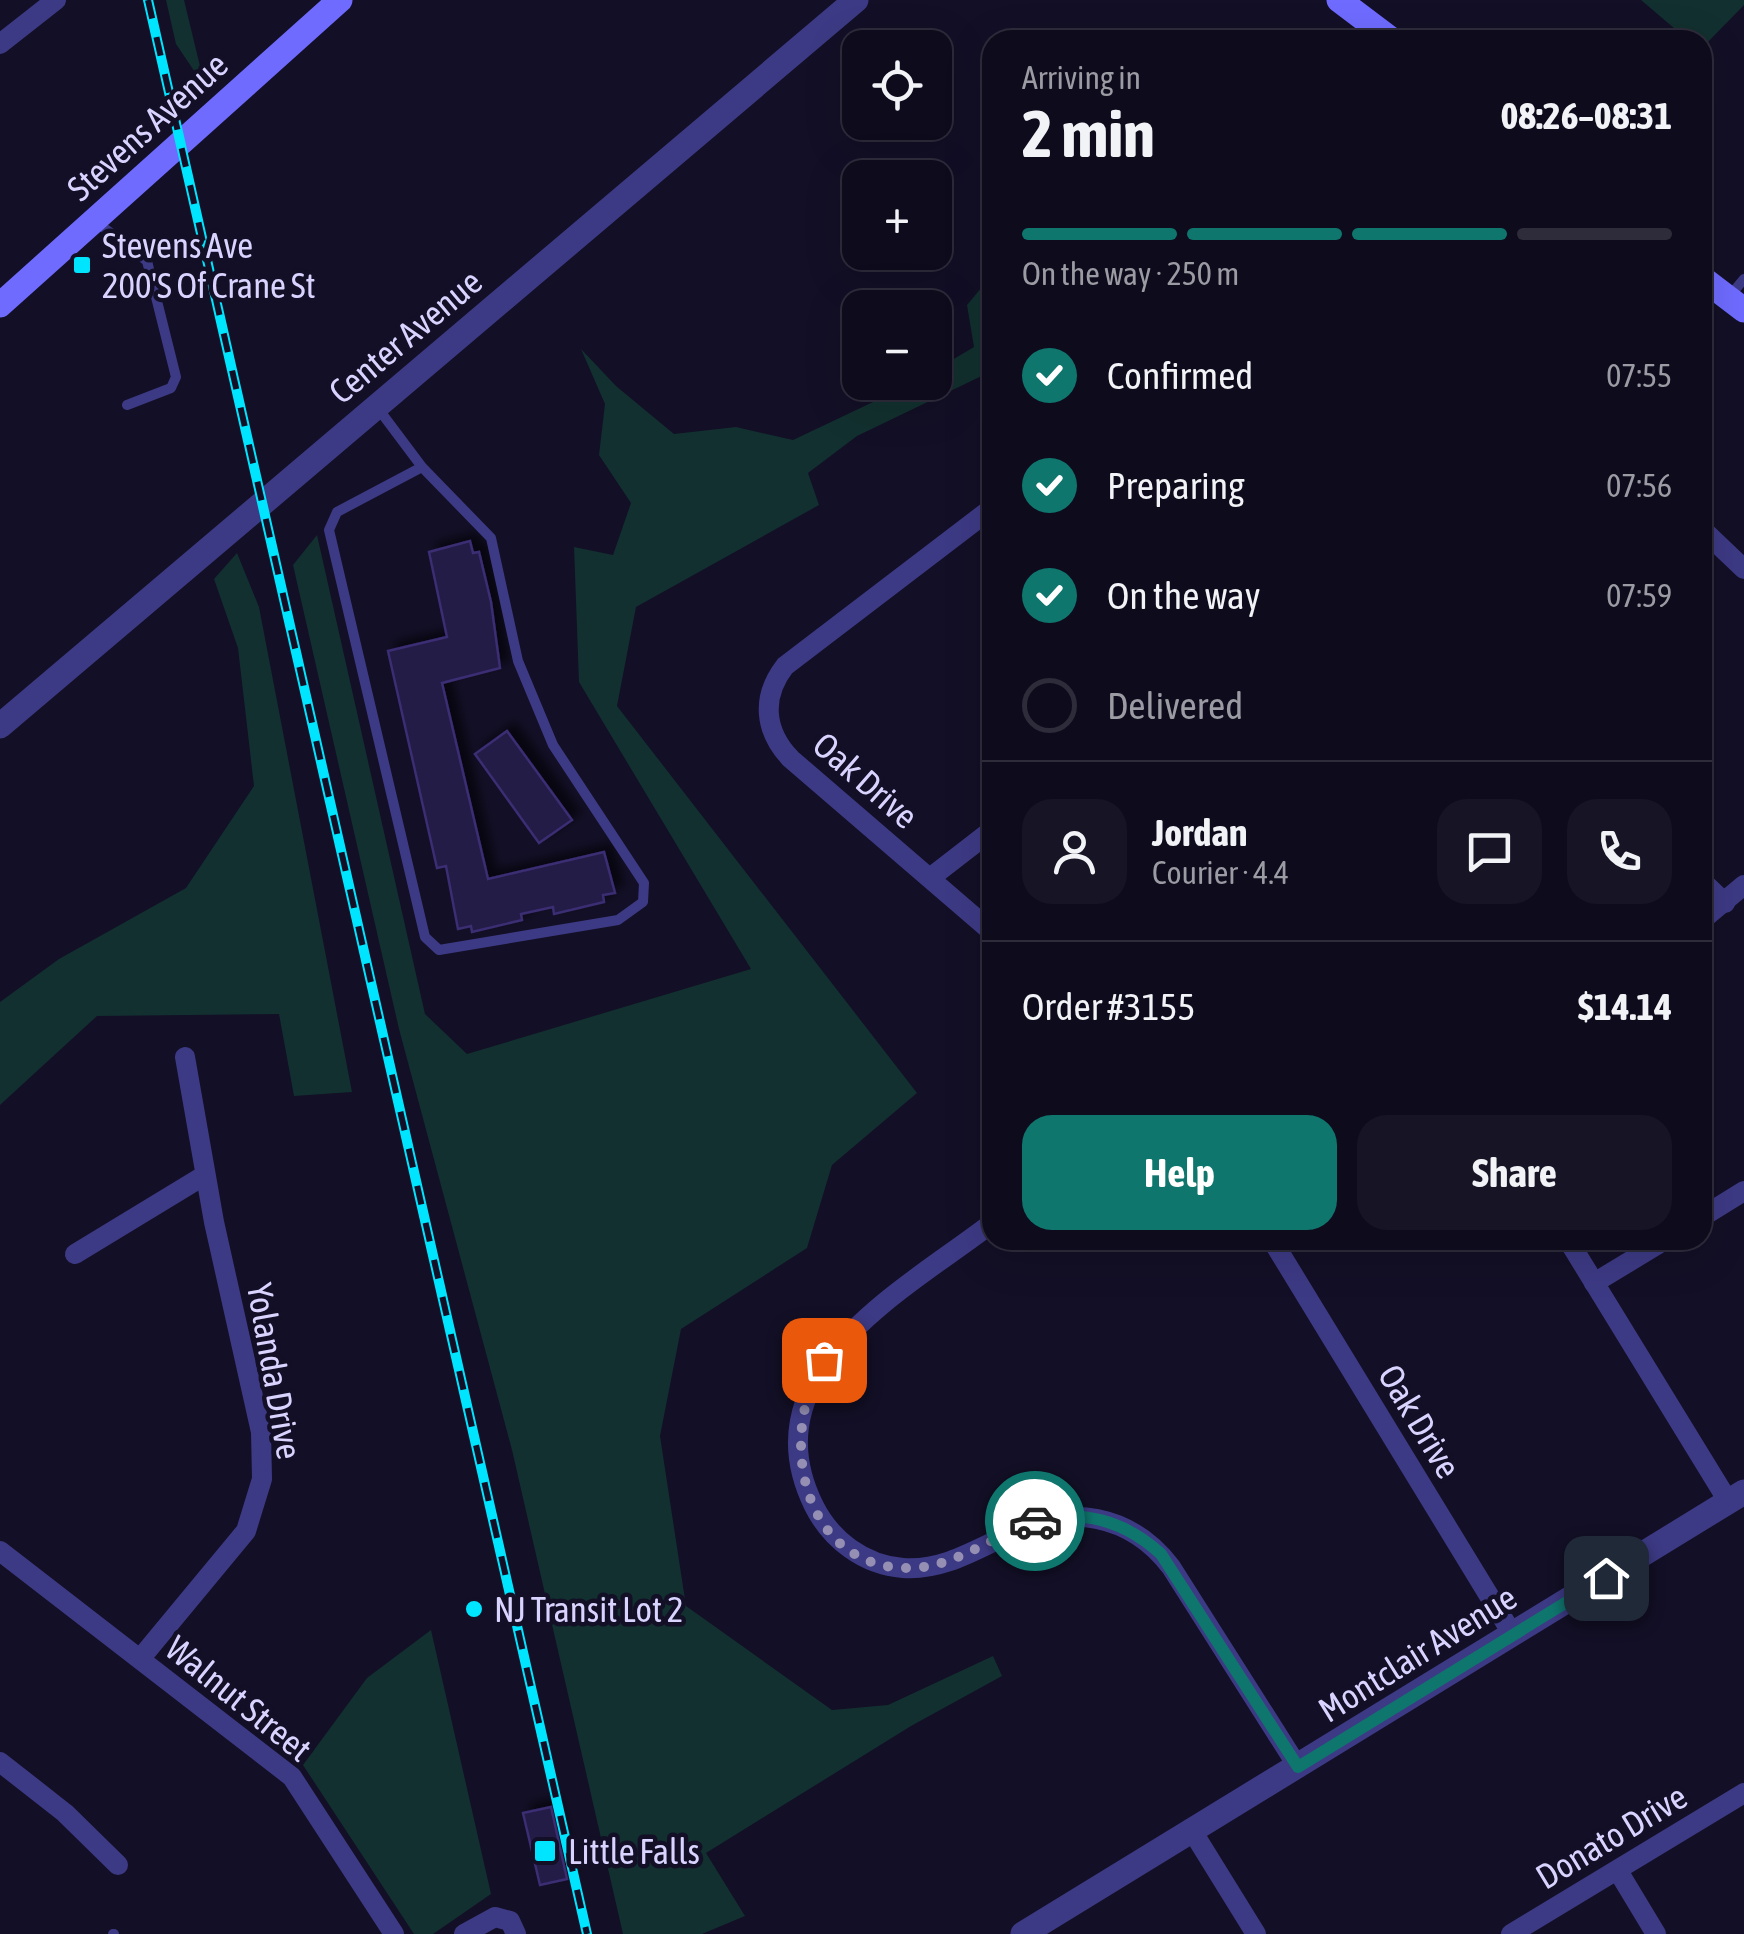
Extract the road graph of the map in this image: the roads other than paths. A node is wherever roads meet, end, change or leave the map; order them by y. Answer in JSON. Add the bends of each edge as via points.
{"nodes":[{"id":1,"x":56,"y":0,"type":"edge"},
{"id":2,"x":340,"y":0,"type":"edge"},
{"id":3,"x":856,"y":0,"type":"edge"},
{"id":4,"x":1340,"y":0,"type":"edge"},
{"id":5,"x":1379,"y":30,"type":"edge"},
{"id":6,"x":0,"y":44,"type":"edge"},
{"id":7,"x":94,"y":221,"type":"junction"},
{"id":8,"x":1712,"y":283,"type":"edge"},
{"id":9,"x":1739,"y":295,"type":"edge"},
{"id":10,"x":0,"y":304,"type":"edge"},
{"id":11,"x":127,"y":405,"type":"dead end"},
{"id":12,"x":376,"y":406,"type":"junction"},
{"id":13,"x":422,"y":467,"type":"junction"},
{"id":14,"x":982,"y":516,"type":"edge"},
{"id":15,"x":1712,"y":539,"type":"edge"},
{"id":16,"x":1744,"y":569,"type":"edge"},
{"id":17,"x":0,"y":726,"type":"edge"},
{"id":18,"x":982,"y":838,"type":"edge"},
{"id":19,"x":930,"y":878,"type":"junction"},
{"id":20,"x":1744,"y":886,"type":"edge"},
{"id":21,"x":1712,"y":890,"type":"edge"},
{"id":22,"x":1726,"y":903,"type":"junction"},
{"id":23,"x":1712,"y":913,"type":"edge"},
{"id":24,"x":982,"y":923,"type":"edge"},
{"id":25,"x":185,"y":1057,"type":"dead end"},
{"id":26,"x":205,"y":1175,"type":"junction"},
{"id":27,"x":1744,"y":1191,"type":"edge"},
{"id":28,"x":1712,"y":1211,"type":"edge"},
{"id":29,"x":982,"y":1231,"type":"edge"},
{"id":30,"x":1278,"y":1250,"type":"edge"},
{"id":31,"x":1574,"y":1250,"type":"edge"},
{"id":32,"x":1648,"y":1250,"type":"edge"},
{"id":33,"x":75,"y":1254,"type":"dead end"},
{"id":34,"x":1594,"y":1283,"type":"junction"},
{"id":35,"x":1736,"y":1497,"type":"edge"},
{"id":36,"x":0,"y":1551,"type":"edge"},
{"id":37,"x":1513,"y":1635,"type":"junction"},
{"id":38,"x":140,"y":1659,"type":"junction"},
{"id":39,"x":0,"y":1762,"type":"edge"},
{"id":40,"x":1298,"y":1767,"type":"junction"},
{"id":41,"x":1744,"y":1794,"type":"edge"},
{"id":42,"x":1191,"y":1829,"type":"junction"},
{"id":43,"x":118,"y":1865,"type":"dead end"},
{"id":44,"x":1618,"y":1871,"type":"junction"},
{"id":45,"x":515,"y":1931,"type":"edge"},
{"id":46,"x":394,"y":1934,"type":"edge"},
{"id":47,"x":464,"y":1934,"type":"edge"},
{"id":48,"x":1023,"y":1934,"type":"edge"},
{"id":49,"x":1256,"y":1934,"type":"edge"},
{"id":50,"x":1511,"y":1934,"type":"edge"},
{"id":51,"x":1656,"y":1934,"type":"edge"}],
"edges":[{"from":1,"to":6,"type":"street"},
{"from":2,"to":7,"type":"main road","name":"Stevens Avenue"},
{"from":3,"to":12,"type":"street","name":"Center Avenue"},
{"from":4,"to":5,"type":"main road"},
{"from":7,"to":10,"type":"main road","name":"Stevens Avenue"},
{"from":7,"to":11,"type":"lane","via":[[147,261],[176,377],[171,388]]},
{"from":8,"to":9,"type":"main road"},
{"from":12,"to":13,"type":"lane"},
{"from":12,"to":17,"type":"street","name":"Center Avenue"},
{"from":13,"to":13,"type":"lane","via":[[492,538],[518,661],[552,745],[644,883],[644,902],[618,920],[439,950],[425,937],[330,530],[338,512]]},
{"from":14,"to":19,"type":"street","name":"Oak Drive","via":[[785,666],[768,701],[770,727],[782,750]]},
{"from":15,"to":16,"type":"street"},
{"from":18,"to":19,"type":"street"},
{"from":19,"to":24,"type":"street","name":"Oak Drive"},
{"from":20,"to":22,"type":"street"},
{"from":21,"to":22,"type":"street"},
{"from":22,"to":23,"type":"street"},
{"from":25,"to":26,"type":"street","name":"Yolanda Drive"},
{"from":26,"to":33,"type":"street"},
{"from":26,"to":38,"type":"street","name":"Yolanda Drive","via":[[258,1416],[262,1478],[246,1531]]},
{"from":27,"to":28,"type":"street"},
{"from":29,"to":40,"type":"street","via":[[852,1331],[814,1376],[801,1414],[799,1455],[818,1514],[856,1553],[902,1568],[944,1562],[1050,1517],[1122,1526],[1171,1567]]},
{"from":30,"to":37,"type":"street","name":"Oak Drive"},
{"from":31,"to":34,"type":"street"},
{"from":32,"to":34,"type":"street"},
{"from":34,"to":35,"type":"street"},
{"from":35,"to":37,"type":"street","name":"Montclair Avenue"},
{"from":36,"to":38,"type":"street","name":"Walnut Street"},
{"from":37,"to":40,"type":"street","name":"Montclair Avenue"},
{"from":38,"to":46,"type":"street","name":"Walnut Street","via":[[292,1777]]},
{"from":39,"to":43,"type":"street"},
{"from":40,"to":42,"type":"street","name":"Montclair Avenue"},
{"from":41,"to":44,"type":"street","name":"Donato Drive"},
{"from":42,"to":48,"type":"street","name":"Montclair Avenue"},
{"from":42,"to":49,"type":"street"},
{"from":44,"to":50,"type":"street","name":"Donato Drive"},
{"from":44,"to":51,"type":"street"},
{"from":45,"to":47,"type":"street","via":[[494,1917]]}]}
